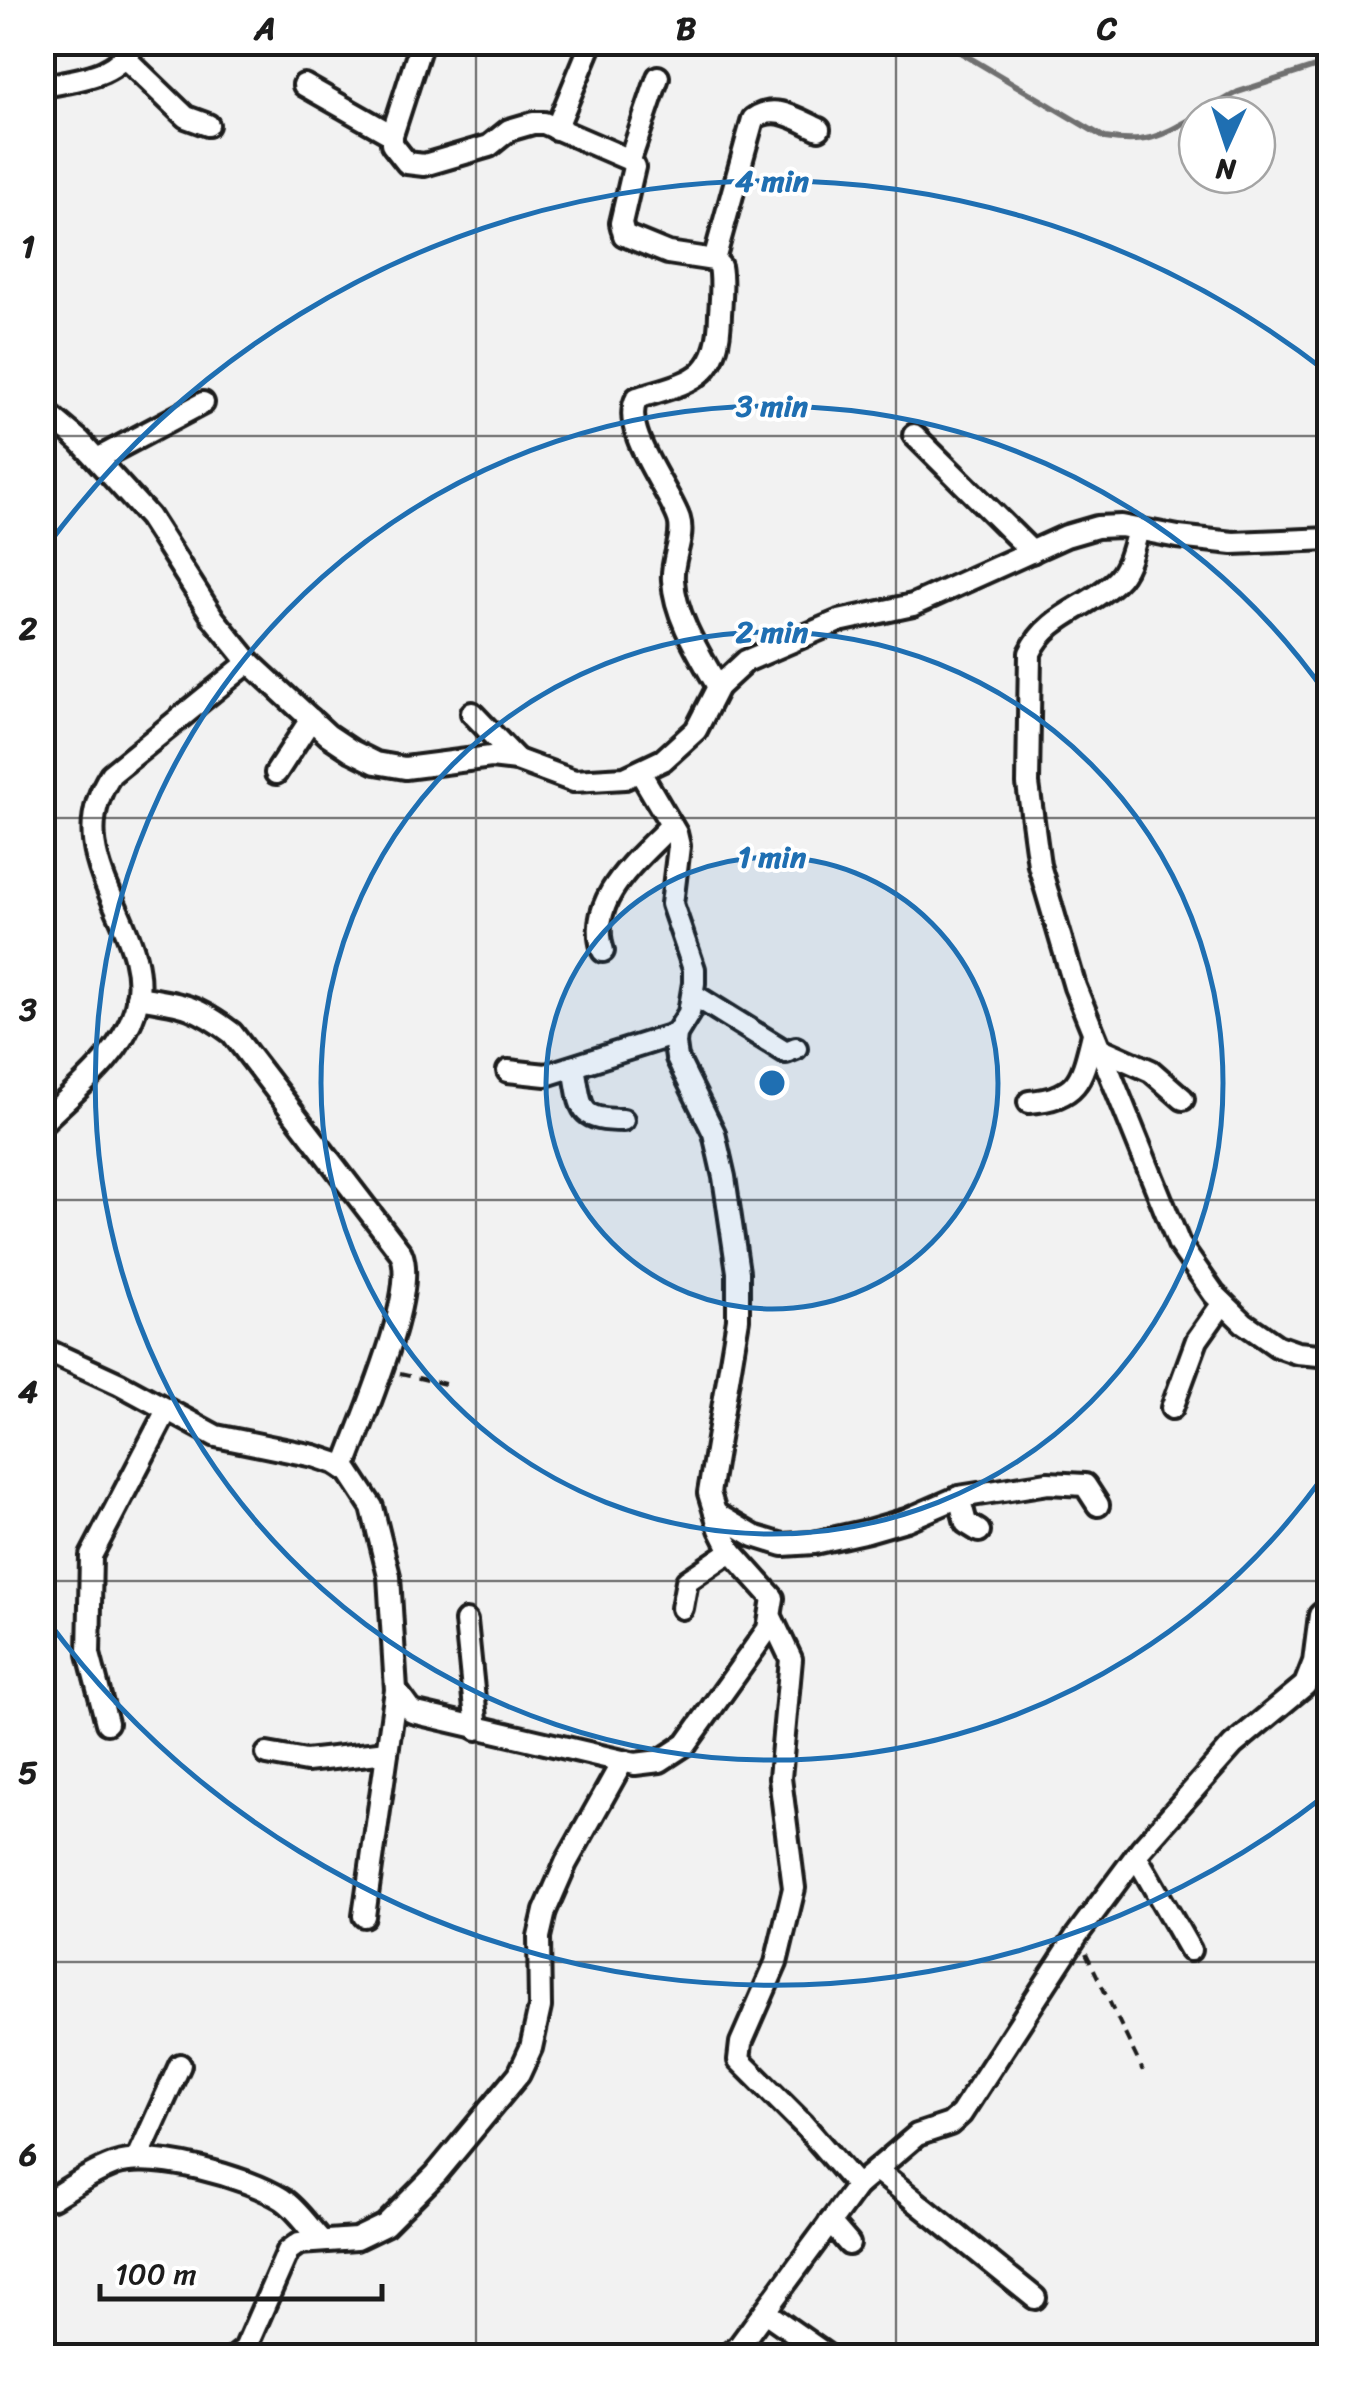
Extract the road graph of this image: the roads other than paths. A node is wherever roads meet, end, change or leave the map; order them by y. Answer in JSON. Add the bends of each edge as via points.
{"nodes":[{"id":1,"x":422,"y":42,"type":"edge"},
{"id":2,"x":592,"y":42,"type":"edge"},
{"id":3,"x":131,"y":51,"type":"edge"},
{"id":4,"x":658,"y":76,"type":"dead end"},
{"id":5,"x":304,"y":84,"type":"dead end"},
{"id":6,"x":43,"y":86,"type":"edge"},
{"id":7,"x":208,"y":124,"type":"dead end"},
{"id":8,"x":556,"y":129,"type":"junction"},
{"id":9,"x":819,"y":129,"type":"dead end"},
{"id":10,"x":392,"y":136,"type":"junction"},
{"id":11,"x":630,"y":160,"type":"junction"},
{"id":12,"x":714,"y":260,"type":"junction"},
{"id":13,"x":203,"y":402,"type":"dead end"},
{"id":14,"x":42,"y":409,"type":"edge"},
{"id":15,"x":914,"y":435,"type":"dead end"},
{"id":16,"x":97,"y":459,"type":"junction"},
{"id":17,"x":1138,"y":530,"type":"junction"},
{"id":18,"x":1330,"y":539,"type":"edge"},
{"id":19,"x":1032,"y":552,"type":"junction"},
{"id":20,"x":249,"y":662,"type":"junction"},
{"id":21,"x":718,"y":686,"type":"junction"},
{"id":22,"x":472,"y":713,"type":"dead end"},
{"id":23,"x":311,"y":719,"type":"junction"},
{"id":24,"x":517,"y":760,"type":"junction"},
{"id":25,"x":276,"y":772,"type":"dead end"},
{"id":26,"x":640,"y":772,"type":"junction"},
{"id":27,"x":671,"y":825,"type":"junction"},
{"id":28,"x":603,"y":951,"type":"dead end"},
{"id":29,"x":694,"y":994,"type":"junction"},
{"id":30,"x":137,"y":997,"type":"junction"},
{"id":31,"x":676,"y":1034,"type":"junction"},
{"id":32,"x":1096,"y":1041,"type":"junction"},
{"id":33,"x":796,"y":1048,"type":"dead end"},
{"id":34,"x":574,"y":1067,"type":"junction"},
{"id":35,"x":508,"y":1070,"type":"dead end"},
{"id":36,"x":1183,"y":1099,"type":"dead end"},
{"id":37,"x":1029,"y":1102,"type":"dead end"},
{"id":38,"x":623,"y":1120,"type":"dead end"},
{"id":39,"x":42,"y":1123,"type":"edge"},
{"id":40,"x":1223,"y":1303,"type":"junction"},
{"id":41,"x":42,"y":1348,"type":"edge"},
{"id":42,"x":1330,"y":1356,"type":"edge"},
{"id":43,"x":1172,"y":1408,"type":"dead end"},
{"id":44,"x":168,"y":1410,"type":"junction"},
{"id":45,"x":344,"y":1469,"type":"junction"},
{"id":46,"x":959,"y":1497,"type":"junction"},
{"id":47,"x":1098,"y":1505,"type":"dead end"},
{"id":48,"x":715,"y":1513,"type":"junction"},
{"id":49,"x":980,"y":1532,"type":"dead end"},
{"id":50,"x":731,"y":1551,"type":"junction"},
{"id":51,"x":1330,"y":1607,"type":"edge"},
{"id":52,"x":682,"y":1608,"type":"dead end"},
{"id":53,"x":772,"y":1619,"type":"junction"},
{"id":54,"x":466,"y":1621,"type":"dead end"},
{"id":55,"x":396,"y":1690,"type":"junction"},
{"id":56,"x":108,"y":1723,"type":"dead end"},
{"id":57,"x":478,"y":1729,"type":"junction"},
{"id":58,"x":387,"y":1752,"type":"junction"},
{"id":59,"x":267,"y":1754,"type":"dead end"},
{"id":60,"x":623,"y":1761,"type":"junction"},
{"id":61,"x":1136,"y":1856,"type":"junction"},
{"id":62,"x":364,"y":1916,"type":"dead end"},
{"id":63,"x":1190,"y":1950,"type":"dead end"},
{"id":64,"x":774,"y":1968,"type":"junction"},
{"id":65,"x":792,"y":1984,"type":"dead end"},
{"id":66,"x":180,"y":2066,"type":"dead end"},
{"id":67,"x":137,"y":2160,"type":"junction"},
{"id":68,"x":878,"y":2171,"type":"junction"},
{"id":69,"x":857,"y":2186,"type":"junction"},
{"id":70,"x":52,"y":2198,"type":"dead end"},
{"id":71,"x":830,"y":2222,"type":"junction"},
{"id":72,"x":320,"y":2240,"type":"junction"},
{"id":73,"x":849,"y":2244,"type":"dead end"},
{"id":74,"x":1035,"y":2298,"type":"dead end"},
{"id":75,"x":764,"y":2312,"type":"junction"},
{"id":76,"x":737,"y":2353,"type":"edge"},
{"id":77,"x":236,"y":2356,"type":"edge"},
{"id":78,"x":828,"y":2356,"type":"edge"}],
"edges":[{"from":1,"to":10,"type":"street"},
{"from":2,"to":8,"type":"street"},
{"from":3,"to":6,"type":"street","via":[[93,78]]},
{"from":3,"to":7,"type":"street","via":[[186,117]]},
{"from":4,"to":11,"type":"street"},
{"from":5,"to":10,"type":"street"},
{"from":8,"to":10,"type":"street","via":[[522,124],[489,146],[415,166],[398,155]]},
{"from":8,"to":11,"type":"street"},
{"from":9,"to":12,"type":"street","via":[[780,112],[753,119]]},
{"from":11,"to":12,"type":"street","via":[[634,174],[620,223],[624,235],[668,253]]},
{"from":12,"to":21,"type":"street","via":[[722,274],[713,360],[686,384],[637,398],[633,414],[648,464],[680,522],[675,597]]},
{"from":13,"to":16,"type":"street"},
{"from":14,"to":16,"type":"street"},
{"from":15,"to":19,"type":"street"},
{"from":16,"to":20,"type":"street","via":[[160,531]]},
{"from":17,"to":18,"type":"street","via":[[1233,542]]},
{"from":17,"to":19,"type":"street","via":[[1096,527]]},
{"from":17,"to":32,"type":"street","via":[[1115,582],[1045,630],[1027,664],[1032,827]]},
{"from":19,"to":21,"type":"street","via":[[912,605],[840,621],[746,662]]},
{"from":20,"to":23,"type":"street"},
{"from":20,"to":30,"type":"street","via":[[110,774],[93,810],[107,890],[134,954]]},
{"from":21,"to":26,"type":"street","via":[[696,730]]},
{"from":22,"to":24,"type":"street"},
{"from":23,"to":24,"type":"street","via":[[376,763],[406,768]]},
{"from":23,"to":25,"type":"street"},
{"from":24,"to":26,"type":"street","via":[[574,781]]},
{"from":26,"to":27,"type":"street"},
{"from":27,"to":28,"type":"street","via":[[618,881],[604,906],[597,921]]},
{"from":27,"to":29,"type":"street","via":[[679,846],[672,904],[694,969]]},
{"from":29,"to":31,"type":"street"},
{"from":29,"to":33,"type":"street","via":[[775,1048]]},
{"from":30,"to":39,"type":"street","via":[[118,1045]]},
{"from":30,"to":45,"type":"street","via":[[183,1004],[232,1033],[397,1243],[405,1262],[398,1321]]},
{"from":31,"to":34,"type":"street"},
{"from":31,"to":48,"type":"street","via":[[678,1058],[714,1133],[738,1272],[738,1319],[709,1494]]},
{"from":32,"to":36,"type":"street"},
{"from":32,"to":37,"type":"street","via":[[1076,1085],[1066,1094]]},
{"from":32,"to":40,"type":"street","via":[[1179,1244]]},
{"from":34,"to":35,"type":"street","via":[[546,1075]]},
{"from":34,"to":38,"type":"street","via":[[588,1115]]},
{"from":40,"to":42,"type":"street","via":[[1277,1346]]},
{"from":40,"to":43,"type":"street","via":[[1197,1340]]},
{"from":41,"to":44,"type":"street"},
{"from":44,"to":45,"type":"street","via":[[216,1436],[314,1456]]},
{"from":44,"to":56,"type":"street","via":[[92,1556],[89,1654]]},
{"from":45,"to":55,"type":"street","via":[[372,1507],[388,1576]]},
{"from":46,"to":47,"type":"street","via":[[1076,1482]]},
{"from":46,"to":48,"type":"street","via":[[868,1532],[783,1546]]},
{"from":46,"to":49,"type":"street","via":[[966,1523]]},
{"from":48,"to":50,"type":"street"},
{"from":50,"to":52,"type":"street","via":[[687,1582]]},
{"from":50,"to":53,"type":"street","via":[[773,1598]]},
{"from":51,"to":61,"type":"street","via":[[1320,1615],[1305,1685],[1233,1746]]},
{"from":53,"to":60,"type":"street","via":[[686,1744],[648,1765]]},
{"from":53,"to":64,"type":"street","via":[[791,1659],[780,1778],[794,1876]]},
{"from":54,"to":57,"type":"street"},
{"from":55,"to":57,"type":"street","via":[[412,1712]]},
{"from":55,"to":58,"type":"street"},
{"from":57,"to":60,"type":"street"},
{"from":58,"to":59,"type":"street","via":[[306,1761]]},
{"from":58,"to":62,"type":"street"},
{"from":60,"to":72,"type":"street","via":[[545,1911],[540,2007],[520,2074],[385,2225],[356,2238]]},
{"from":61,"to":63,"type":"street"},
{"from":61,"to":68,"type":"street","via":[[961,2114],[917,2135]]},
{"from":64,"to":65,"type":"street"},
{"from":64,"to":69,"type":"street","via":[[739,2060]]},
{"from":66,"to":67,"type":"street"},
{"from":67,"to":70,"type":"street"},
{"from":67,"to":72,"type":"street","via":[[206,2170],[278,2196]]},
{"from":68,"to":69,"type":"street"},
{"from":68,"to":74,"type":"street"},
{"from":69,"to":71,"type":"street"},
{"from":71,"to":73,"type":"street"},
{"from":71,"to":75,"type":"street"},
{"from":72,"to":77,"type":"street","via":[[288,2252]]},
{"from":75,"to":76,"type":"street"},
{"from":75,"to":78,"type":"street"}]}
